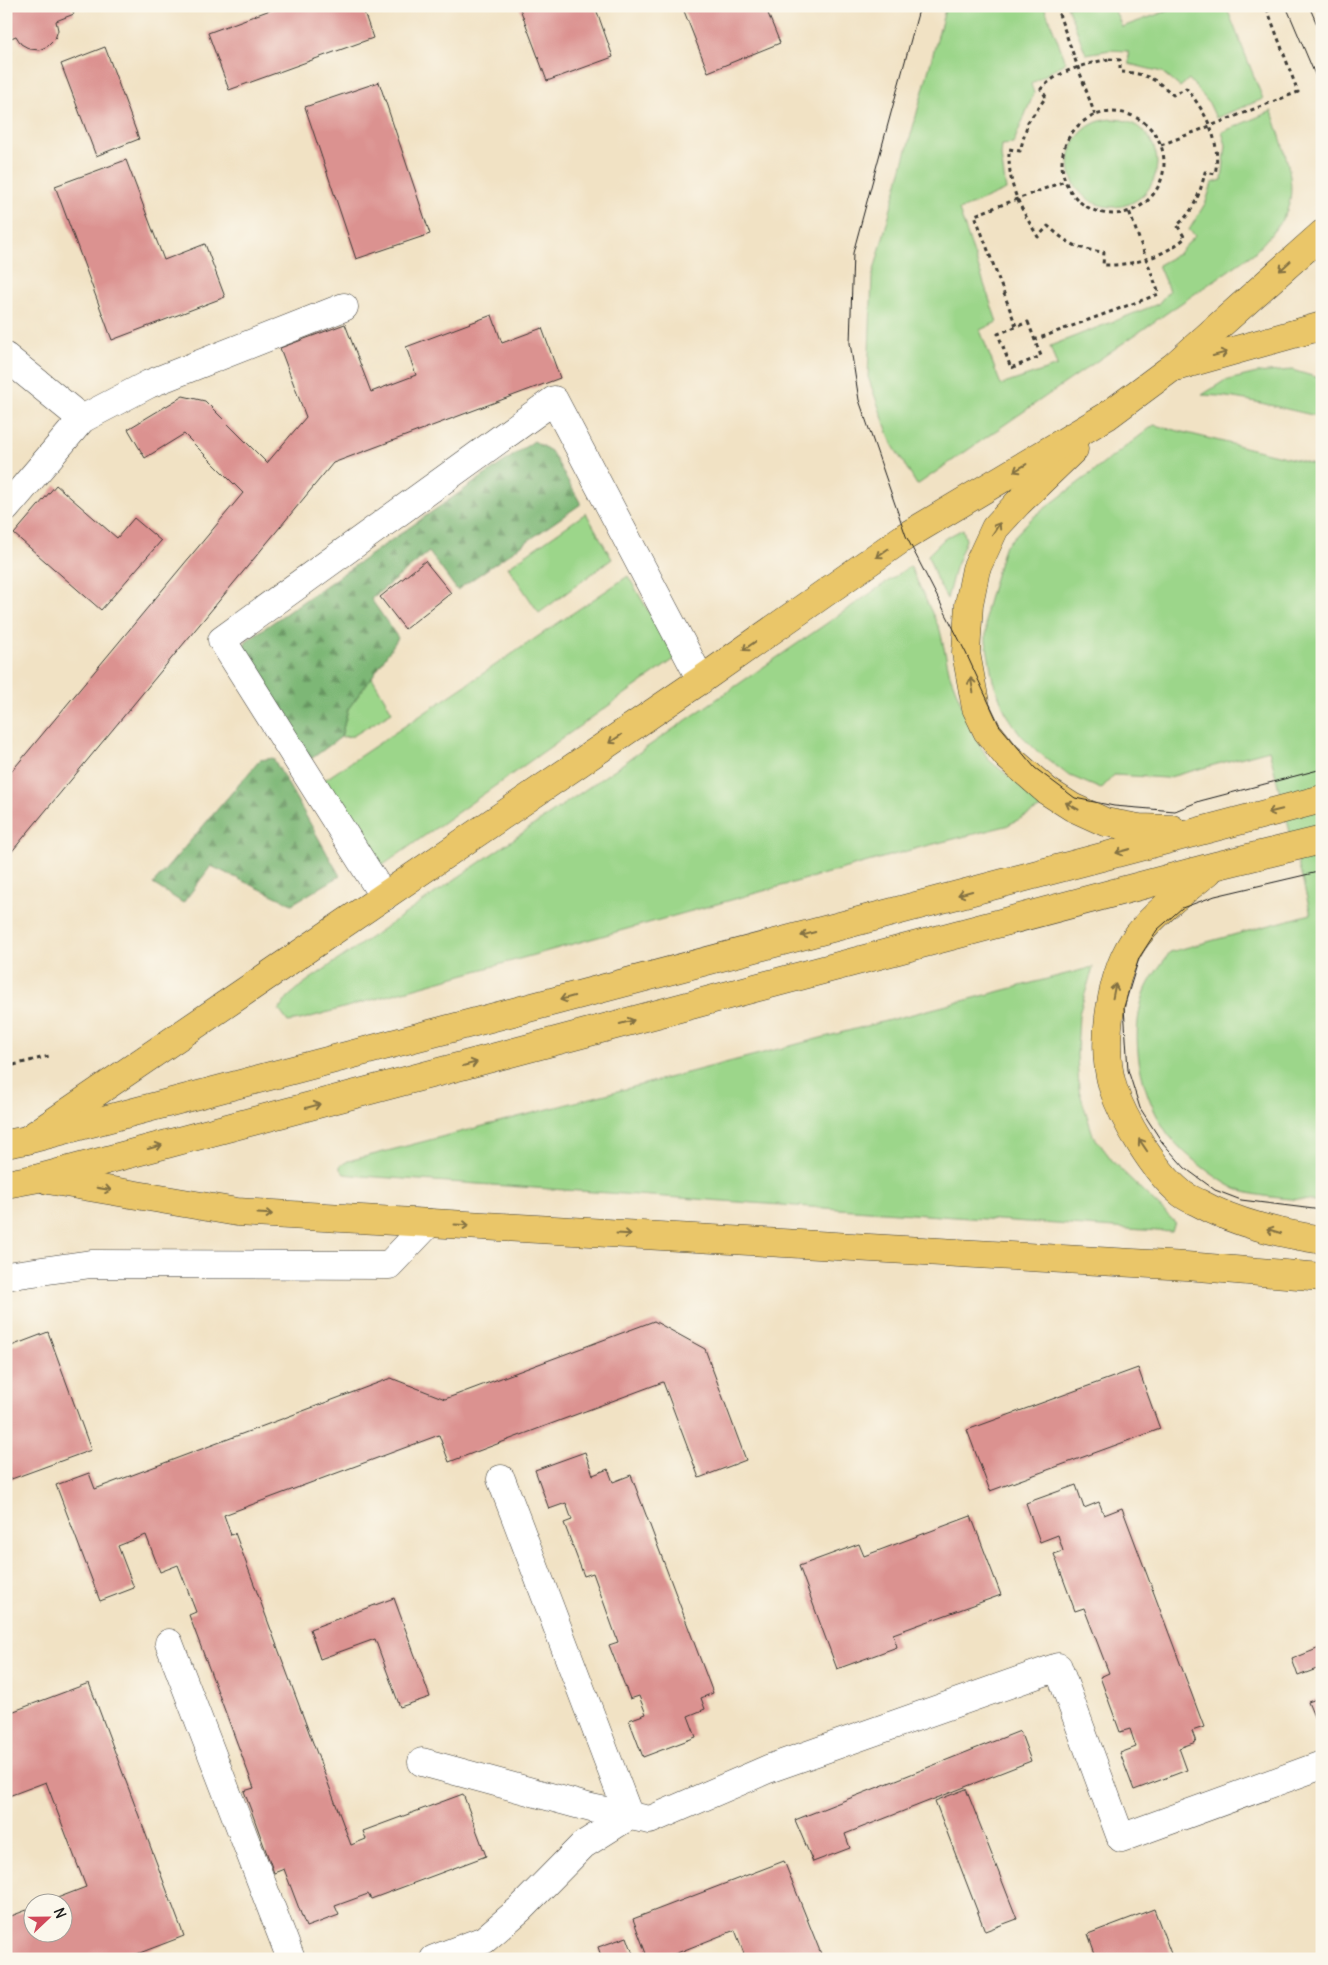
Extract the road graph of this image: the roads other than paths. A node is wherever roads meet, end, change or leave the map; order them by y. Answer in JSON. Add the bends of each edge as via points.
{"nodes":[{"id":1,"x":1322,"y":234,"type":"edge"},
{"id":2,"x":344,"y":306,"type":"dead end"},
{"id":3,"x":1322,"y":326,"type":"edge"},
{"id":4,"x":6,"y":357,"type":"edge"},
{"id":5,"x":1173,"y":367,"type":"junction"},
{"id":6,"x":1107,"y":416,"type":"junction"},
{"id":7,"x":82,"y":419,"type":"junction"},
{"id":8,"x":6,"y":508,"type":"edge"},
{"id":9,"x":701,"y":680,"type":"junction"},
{"id":10,"x":1322,"y":799,"type":"edge"},
{"id":11,"x":1204,"y":830,"type":"junction"},
{"id":12,"x":1322,"y":840,"type":"edge"},
{"id":13,"x":1215,"y":866,"type":"junction"},
{"id":14,"x":384,"y":897,"type":"junction"},
{"id":15,"x":16,"y":1142,"type":"edge"},
{"id":16,"x":39,"y":1178,"type":"junction"},
{"id":17,"x":6,"y":1184,"type":"edge"},
{"id":18,"x":429,"y":1223,"type":"junction"},
{"id":19,"x":1322,"y":1240,"type":"edge"},
{"id":20,"x":6,"y":1276,"type":"edge"},
{"id":21,"x":1322,"y":1277,"type":"edge"},
{"id":22,"x":501,"y":1478,"type":"dead end"},
{"id":23,"x":169,"y":1643,"type":"dead end"},
{"id":24,"x":422,"y":1762,"type":"dead end"},
{"id":25,"x":1322,"y":1766,"type":"edge"},
{"id":26,"x":629,"y":1816,"type":"junction"},
{"id":27,"x":291,"y":1959,"type":"edge"},
{"id":28,"x":434,"y":1959,"type":"edge"}],
"edges":[{"from":1,"to":5,"type":"highway","one_way":true},
{"from":2,"to":7,"type":"street","via":[[149,384]]},
{"from":5,"to":3,"type":"highway","one_way":true},
{"from":4,"to":7,"type":"street"},
{"from":5,"to":6,"type":"highway"},
{"from":6,"to":9,"type":"highway","one_way":true,"via":[[906,536]]},
{"from":11,"to":6,"type":"highway","one_way":true,"via":[[1139,828],[1105,822],[1072,807],[1047,791],[1007,756],[987,731],[976,708],[966,654],[969,604],[976,569],[996,528]]},
{"from":7,"to":8,"type":"street"},
{"from":9,"to":14,"type":"highway","one_way":true},
{"from":9,"to":14,"type":"street","via":[[554,400],[222,640]]},
{"from":10,"to":11,"type":"highway","one_way":true},
{"from":11,"to":15,"type":"highway","one_way":true},
{"from":12,"to":13,"type":"highway"},
{"from":16,"to":13,"type":"highway","one_way":true},
{"from":19,"to":13,"type":"highway","one_way":true,"via":[[1282,1234],[1221,1215],[1180,1192],[1160,1172],[1138,1139],[1113,1086],[1108,1054],[1109,1014],[1117,973],[1137,936]]},
{"from":14,"to":15,"type":"highway"},
{"from":16,"to":17,"type":"highway"},
{"from":16,"to":18,"type":"highway","one_way":true,"via":[[237,1212]]},
{"from":18,"to":20,"type":"street","via":[[388,1265],[91,1264]]},
{"from":18,"to":21,"type":"highway","one_way":true,"via":[[1176,1265]]},
{"from":22,"to":26,"type":"street"},
{"from":23,"to":27,"type":"street"},
{"from":24,"to":26,"type":"street"},
{"from":25,"to":26,"type":"street","via":[[1121,1838],[1058,1667],[768,1769],[650,1820]]},
{"from":26,"to":28,"type":"street","via":[[583,1846],[484,1940]]}]}
